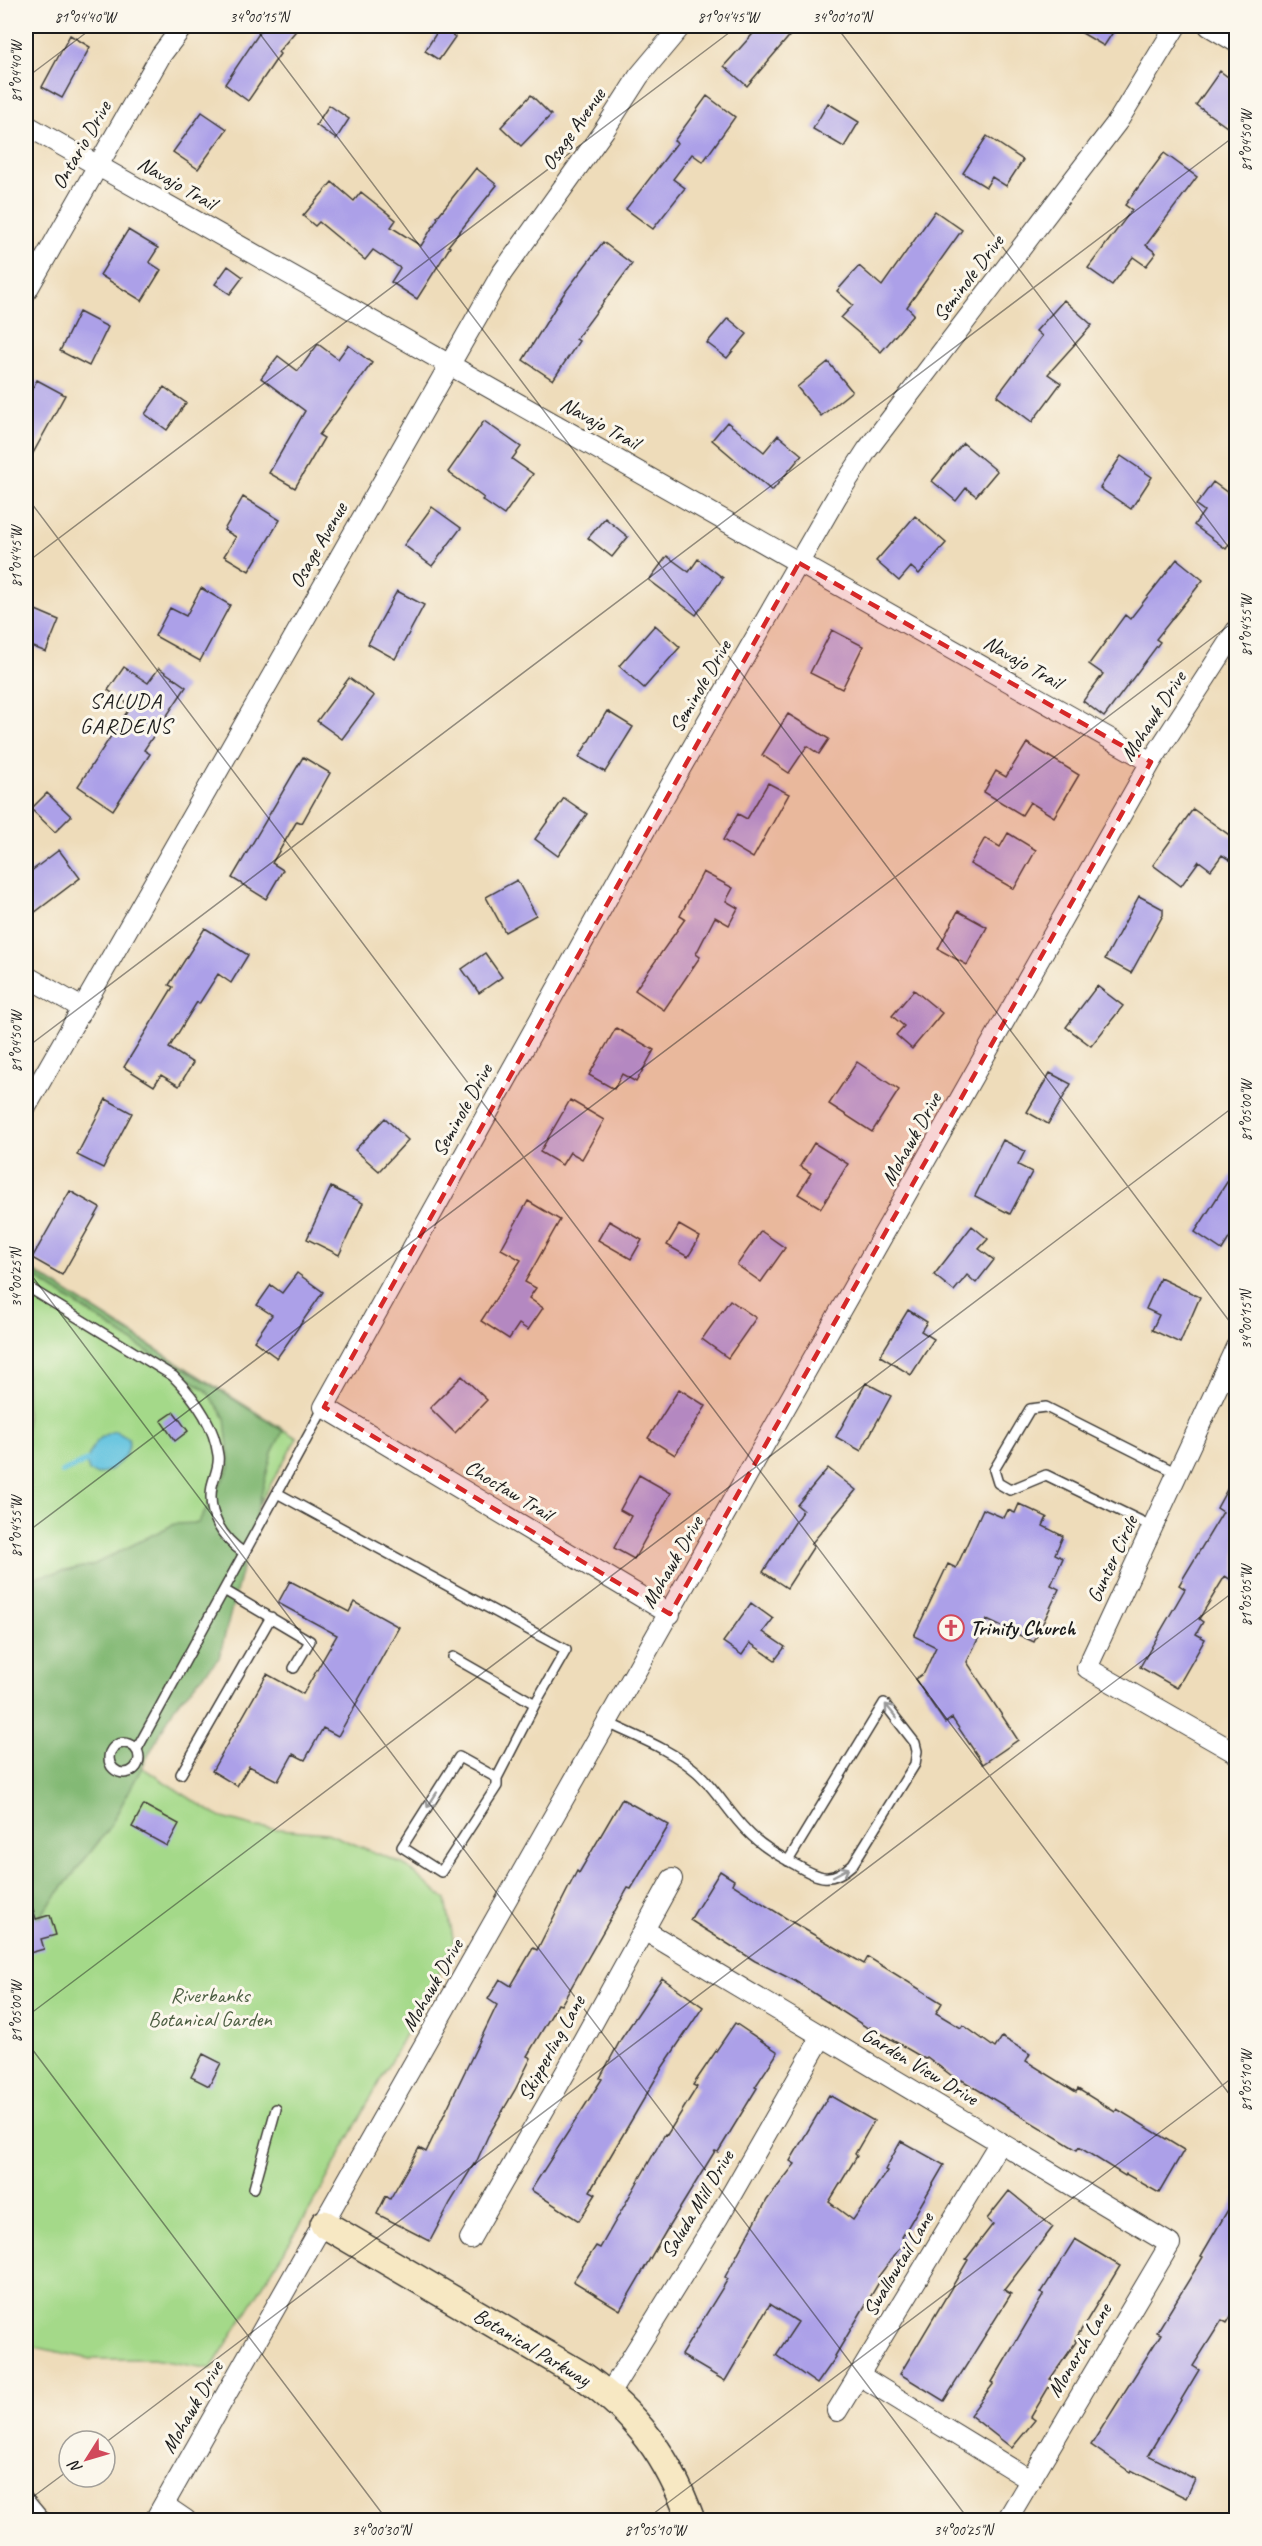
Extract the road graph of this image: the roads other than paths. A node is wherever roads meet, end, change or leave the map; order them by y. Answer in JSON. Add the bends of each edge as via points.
{"nodes":[{"id":1,"x":183,"y":26,"type":"edge"},
{"id":2,"x":681,"y":26,"type":"edge"},
{"id":3,"x":1176,"y":26,"type":"edge"},
{"id":4,"x":1209,"y":26,"type":"edge"},
{"id":5,"x":1236,"y":42,"type":"edge"},
{"id":6,"x":26,"y":125,"type":"edge"},
{"id":7,"x":97,"y":165,"type":"junction"},
{"id":8,"x":26,"y":292,"type":"edge"},
{"id":9,"x":448,"y":364,"type":"junction"},
{"id":10,"x":799,"y":563,"type":"junction"},
{"id":11,"x":1236,"y":631,"type":"edge"},
{"id":12,"x":1151,"y":762,"type":"junction"},
{"id":13,"x":26,"y":976,"type":"edge"},
{"id":14,"x":82,"y":1008,"type":"junction"},
{"id":15,"x":26,"y":1107,"type":"edge"},
{"id":16,"x":26,"y":1286,"type":"edge"},
{"id":17,"x":1236,"y":1347,"type":"edge"},
{"id":18,"x":324,"y":1407,"type":"junction"},
{"id":19,"x":1179,"y":1474,"type":"junction"},
{"id":20,"x":277,"y":1492,"type":"junction"},
{"id":21,"x":1154,"y":1527,"type":"junction"},
{"id":22,"x":244,"y":1553,"type":"junction"},
{"id":23,"x":224,"y":1590,"type":"junction"},
{"id":24,"x":670,"y":1614,"type":"junction"},
{"id":25,"x":271,"y":1617,"type":"junction"},
{"id":26,"x":453,"y":1658,"type":"dead end"},
{"id":27,"x":294,"y":1668,"type":"dead end"},
{"id":28,"x":535,"y":1704,"type":"junction"},
{"id":29,"x":608,"y":1723,"type":"junction"},
{"id":30,"x":137,"y":1749,"type":"dead end"},
{"id":31,"x":1236,"y":1753,"type":"edge"},
{"id":32,"x":181,"y":1774,"type":"dead end"},
{"id":33,"x":497,"y":1782,"type":"junction"},
{"id":34,"x":788,"y":1861,"type":"junction"},
{"id":35,"x":672,"y":1879,"type":"dead end"},
{"id":36,"x":644,"y":1930,"type":"junction"},
{"id":37,"x":822,"y":2036,"type":"junction"},
{"id":38,"x":276,"y":2109,"type":"dead end"},
{"id":39,"x":1000,"y":2142,"type":"junction"},
{"id":40,"x":254,"y":2188,"type":"dead end"},
{"id":41,"x":324,"y":2224,"type":"junction"},
{"id":42,"x":470,"y":2239,"type":"dead end"},
{"id":43,"x":1170,"y":2244,"type":"joint"},
{"id":44,"x":859,"y":2375,"type":"junction"},
{"id":45,"x":609,"y":2394,"type":"junction"},
{"id":46,"x":837,"y":2411,"type":"dead end"},
{"id":47,"x":1029,"y":2480,"type":"junction"},
{"id":48,"x":26,"y":2496,"type":"edge"},
{"id":49,"x":159,"y":2513,"type":"edge"},
{"id":50,"x":1008,"y":2518,"type":"dead end"},
{"id":51,"x":46,"y":2520,"type":"edge"},
{"id":52,"x":186,"y":2520,"type":"edge"},
{"id":53,"x":691,"y":2520,"type":"edge"}],
"edges":[{"from":1,"to":7,"type":"street","name":"Ontario Drive","via":[[161,55]]},
{"from":2,"to":9,"type":"street","name":"Osage Avenue","via":[[639,75],[508,264]]},
{"from":3,"to":10,"type":"street","name":"Seminole Drive","via":[[1118,121],[867,450]]},
{"from":4,"to":5,"type":"street"},
{"from":6,"to":7,"type":"street","name":"Navajo Trail"},
{"from":7,"to":8,"type":"street","name":"Ontario Drive"},
{"from":7,"to":9,"type":"street","name":"Navajo Trail"},
{"from":9,"to":10,"type":"street","name":"Navajo Trail"},
{"from":9,"to":14,"type":"street","name":"Osage Avenue"},
{"from":10,"to":12,"type":"street","name":"Navajo Trail"},
{"from":10,"to":18,"type":"street","name":"Seminole Drive","via":[[653,816]]},
{"from":11,"to":12,"type":"street","name":"Mohawk Drive"},
{"from":12,"to":24,"type":"street","name":"Mohawk Drive"},
{"from":13,"to":14,"type":"street"},
{"from":14,"to":15,"type":"street","name":"Osage Avenue"},
{"from":16,"to":22,"type":"lane","via":[[173,1376],[188,1390],[210,1427],[219,1457],[211,1495],[214,1514],[225,1538]]},
{"from":17,"to":19,"type":"street","name":"Gunter Circle"},
{"from":18,"to":20,"type":"lane"},
{"from":18,"to":24,"type":"street","name":"Choctaw Trail"},
{"from":19,"to":21,"type":"street","name":"Gunter Circle"},
{"from":19,"to":21,"type":"lane","via":[[1046,1407],[1030,1409],[994,1470],[998,1483],[1010,1490],[1046,1476]]},
{"from":20,"to":22,"type":"lane"},
{"from":20,"to":28,"type":"lane","via":[[566,1650]]},
{"from":21,"to":31,"type":"street","name":"Gunter Circle","via":[[1088,1668]]},
{"from":22,"to":23,"type":"lane"},
{"from":23,"to":25,"type":"lane"},
{"from":23,"to":30,"type":"lane"},
{"from":24,"to":29,"type":"street","name":"Mohawk Drive"},
{"from":25,"to":27,"type":"lane","via":[[310,1641]]},
{"from":25,"to":32,"type":"lane"},
{"from":26,"to":28,"type":"lane"},
{"from":28,"to":33,"type":"lane"},
{"from":29,"to":34,"type":"lane","via":[[686,1763],[748,1832]]},
{"from":29,"to":41,"type":"street","name":"Mohawk Drive"},
{"from":33,"to":33,"type":"lane","one_way":true,"via":[[459,1757],[402,1847],[441,1872]]},
{"from":34,"to":34,"type":"lane","one_way":true,"via":[[826,1879],[847,1870],[915,1764],[915,1743],[884,1703]]},
{"from":35,"to":36,"type":"street","name":"Skipperling Lane"},
{"from":36,"to":37,"type":"street","name":"Garden View Drive"},
{"from":36,"to":42,"type":"street","name":"Skipperling Lane"},
{"from":37,"to":39,"type":"street","name":"Garden View Drive"},
{"from":37,"to":45,"type":"street","name":"Saluda Mill Drive","via":[[718,2218]]},
{"from":38,"to":40,"type":"lane"},
{"from":39,"to":43,"type":"street","name":"Garden View Drive"},
{"from":39,"to":44,"type":"street","name":"Swallowtail Lane"},
{"from":41,"to":45,"type":"street","name":"Botanical Parkway"},
{"from":41,"to":49,"type":"street","name":"Mohawk Drive"},
{"from":43,"to":47,"type":"street","name":"Monarch Lane"},
{"from":44,"to":46,"type":"street","name":"Swallowtail Lane"},
{"from":44,"to":47,"type":"street"},
{"from":45,"to":53,"type":"street","name":"Botanical Parkway","via":[[656,2446]]},
{"from":47,"to":50,"type":"street","name":"Monarch Lane"},
{"from":48,"to":51,"type":"lane"},
{"from":49,"to":52,"type":"street"}]}
